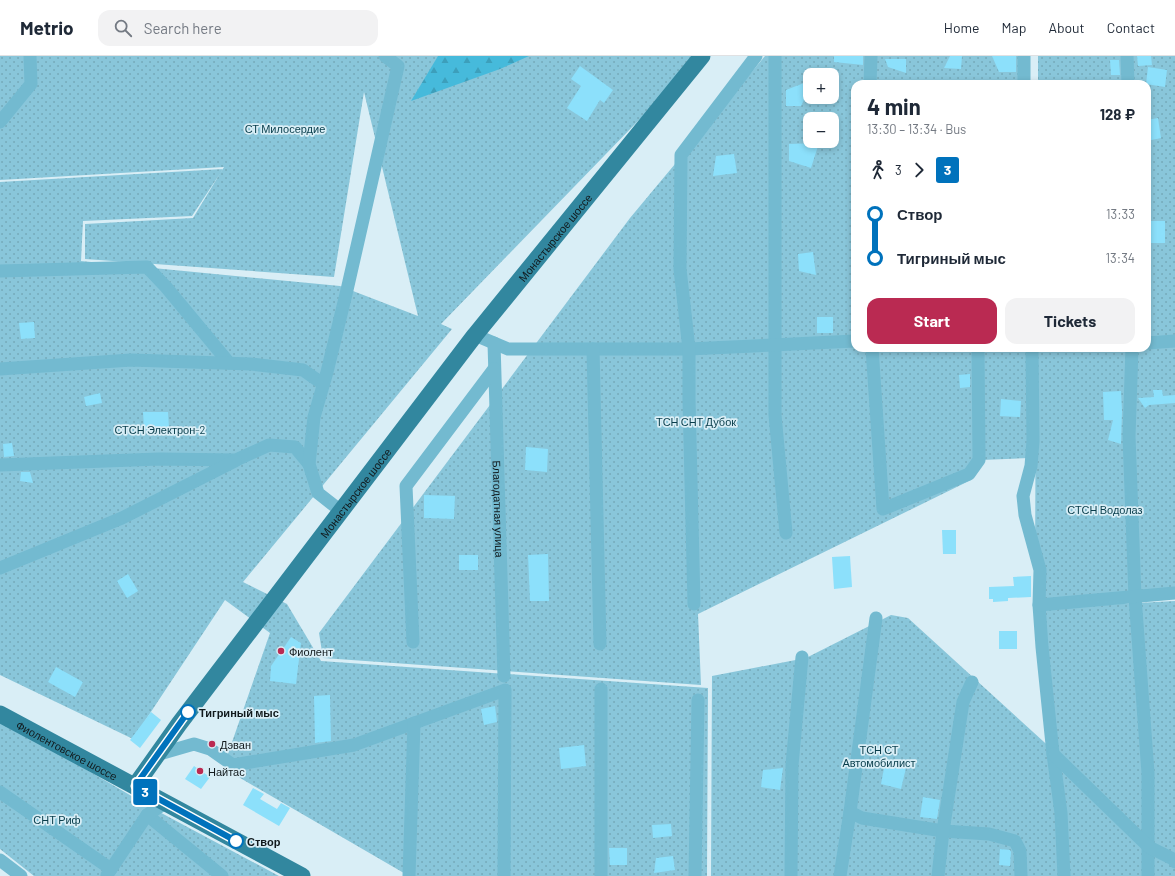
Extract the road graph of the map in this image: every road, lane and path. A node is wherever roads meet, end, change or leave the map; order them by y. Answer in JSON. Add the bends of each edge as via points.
{"nodes":[{"id":1,"x":30,"y":56,"type":"edge"},
{"id":2,"x":385,"y":56,"type":"edge"},
{"id":3,"x":702,"y":56,"type":"edge"},
{"id":4,"x":756,"y":56,"type":"edge"},
{"id":5,"x":775,"y":56,"type":"edge"},
{"id":6,"x":871,"y":56,"type":"edge"},
{"id":7,"x":1024,"y":56,"type":"edge"},
{"id":8,"x":1127,"y":56,"type":"edge"},
{"id":9,"x":870,"y":80,"type":"edge"},
{"id":10,"x":1024,"y":80,"type":"edge"},
{"id":11,"x":1128,"y":80,"type":"edge"},
{"id":12,"x":0,"y":122,"type":"edge"},
{"id":13,"x":0,"y":271,"type":"edge"},
{"id":14,"x":475,"y":335,"type":"junction"},
{"id":15,"x":851,"y":341,"type":"edge"},
{"id":16,"x":1175,"y":341,"type":"edge"},
{"id":17,"x":494,"y":343,"type":"junction"},
{"id":18,"x":1151,"y":343,"type":"edge"},
{"id":19,"x":775,"y":345,"type":"junction"},
{"id":20,"x":593,"y":349,"type":"junction"},
{"id":21,"x":690,"y":349,"type":"junction"},
{"id":22,"x":872,"y":352,"type":"edge"},
{"id":23,"x":978,"y":352,"type":"edge"},
{"id":24,"x":1032,"y":352,"type":"edge"},
{"id":25,"x":1132,"y":352,"type":"edge"},
{"id":26,"x":229,"y":363,"type":"junction"},
{"id":27,"x":0,"y":369,"type":"edge"},
{"id":28,"x":494,"y":369,"type":"junction"},
{"id":29,"x":323,"y":384,"type":"junction"},
{"id":30,"x":236,"y":460,"type":"junction"},
{"id":31,"x":309,"y":464,"type":"junction"},
{"id":32,"x":0,"y":465,"type":"edge"},
{"id":33,"x":341,"y":511,"type":"junction"},
{"id":34,"x":786,"y":533,"type":"dead end"},
{"id":35,"x":0,"y":568,"type":"edge"},
{"id":36,"x":1175,"y":593,"type":"edge"},
{"id":37,"x":1135,"y":597,"type":"junction"},
{"id":38,"x":694,"y":604,"type":"dead end"},
{"id":39,"x":1039,"y":605,"type":"junction"},
{"id":40,"x":876,"y":618,"type":"dead end"},
{"id":41,"x":413,"y":642,"type":"dead end"},
{"id":42,"x":600,"y":644,"type":"dead end"},
{"id":43,"x":802,"y":657,"type":"dead end"},
{"id":44,"x":504,"y":676,"type":"dead end"},
{"id":45,"x":972,"y":682,"type":"dead end"},
{"id":46,"x":601,"y":689,"type":"dead end"},
{"id":47,"x":698,"y":700,"type":"dead end"},
{"id":48,"x":0,"y":714,"type":"edge"},
{"id":49,"x":414,"y":723,"type":"junction"},
{"id":50,"x":1053,"y":754,"type":"junction"},
{"id":51,"x":156,"y":755,"type":"junction"},
{"id":52,"x":135,"y":786,"type":"junction"},
{"id":53,"x":0,"y":792,"type":"edge"},
{"id":54,"x":165,"y":803,"type":"junction"},
{"id":55,"x":850,"y":812,"type":"junction"},
{"id":56,"x":147,"y":815,"type":"junction"},
{"id":57,"x":943,"y":831,"type":"junction"},
{"id":58,"x":1149,"y":848,"type":"junction"},
{"id":59,"x":0,"y":860,"type":"edge"},
{"id":60,"x":1175,"y":862,"type":"edge"},
{"id":61,"x":108,"y":872,"type":"edge"},
{"id":62,"x":21,"y":876,"type":"edge"},
{"id":63,"x":222,"y":876,"type":"edge"},
{"id":64,"x":302,"y":876,"type":"edge"},
{"id":65,"x":408,"y":876,"type":"edge"},
{"id":66,"x":504,"y":876,"type":"edge"},
{"id":67,"x":601,"y":876,"type":"edge"},
{"id":68,"x":695,"y":876,"type":"edge"},
{"id":69,"x":791,"y":876,"type":"edge"},
{"id":70,"x":840,"y":876,"type":"edge"},
{"id":71,"x":938,"y":876,"type":"edge"},
{"id":72,"x":1020,"y":876,"type":"edge"},
{"id":73,"x":1064,"y":876,"type":"edge"},
{"id":74,"x":1148,"y":876,"type":"edge"}],
"edges":[{"from":1,"to":12,"type":"street","via":[[31,84]]},
{"from":2,"to":29,"type":"street","via":[[398,66]]},
{"from":3,"to":14,"type":"main road","name":"Монастырское шоссе"},
{"from":4,"to":21,"type":"street","via":[[681,155],[680,269]]},
{"from":5,"to":19,"type":"street"},
{"from":6,"to":9,"type":"street"},
{"from":7,"to":10,"type":"street"},
{"from":8,"to":11,"type":"street"},
{"from":13,"to":26,"type":"street","via":[[147,266]]},
{"from":14,"to":17,"type":"street"},
{"from":14,"to":33,"type":"main road","name":"Монастырское шоссе"},
{"from":15,"to":19,"type":"street"},
{"from":16,"to":18,"type":"street"},
{"from":17,"to":20,"type":"street","via":[[508,349]]},
{"from":17,"to":28,"type":"street","name":"Благодатная улица"},
{"from":19,"to":21,"type":"street"},
{"from":19,"to":34,"type":"street","via":[[775,415]]},
{"from":20,"to":21,"type":"street"},
{"from":20,"to":42,"type":"street"},
{"from":21,"to":38,"type":"street"},
{"from":22,"to":23,"type":"street","via":[[883,509],[969,474],[979,460]]},
{"from":24,"to":39,"type":"street","via":[[1033,441],[1031,466],[1023,496],[1025,515],[1040,570]]},
{"from":25,"to":37,"type":"street","via":[[1129,436]]},
{"from":26,"to":27,"type":"street","via":[[132,360]]},
{"from":26,"to":29,"type":"street","via":[[303,370]]},
{"from":28,"to":41,"type":"street","via":[[406,486]]},
{"from":28,"to":44,"type":"street","name":"Благодатная улица"},
{"from":29,"to":31,"type":"street","via":[[314,417]]},
{"from":30,"to":31,"type":"street","via":[[269,445],[295,447]]},
{"from":30,"to":32,"type":"street","via":[[159,459]]},
{"from":30,"to":35,"type":"street","via":[[122,518]]},
{"from":31,"to":33,"type":"street","via":[[318,493]]},
{"from":33,"to":51,"type":"main road","name":"Монастырское шоссе"},
{"from":36,"to":37,"type":"street"},
{"from":37,"to":39,"type":"street"},
{"from":37,"to":58,"type":"street","via":[[1148,773]]},
{"from":39,"to":50,"type":"street"},
{"from":40,"to":55,"type":"street"},
{"from":43,"to":69,"type":"street","via":[[792,764]]},
{"from":45,"to":57,"type":"street","via":[[963,702]]},
{"from":46,"to":67,"type":"street"},
{"from":47,"to":68,"type":"street"},
{"from":48,"to":52,"type":"main road","name":"Фиолентовское шоссе"},
{"from":49,"to":51,"type":"street","via":[[354,745],[233,765],[210,749],[194,744]]},
{"from":49,"to":65,"type":"street"},
{"from":49,"to":66,"type":"street","via":[[505,690]]},
{"from":50,"to":58,"type":"street"},
{"from":50,"to":73,"type":"street","via":[[1061,813]]},
{"from":51,"to":52,"type":"main road","name":"Монастырское шоссе"},
{"from":52,"to":54,"type":"main road"},
{"from":53,"to":61,"type":"street"},
{"from":54,"to":56,"type":"street"},
{"from":54,"to":64,"type":"main road"},
{"from":55,"to":57,"type":"street","via":[[862,818]]},
{"from":55,"to":70,"type":"street"},
{"from":56,"to":61,"type":"street"},
{"from":56,"to":63,"type":"street"},
{"from":57,"to":71,"type":"street"},
{"from":57,"to":72,"type":"street","via":[[989,834],[1015,842],[1020,851]]},
{"from":58,"to":60,"type":"street"},
{"from":58,"to":74,"type":"street"},
{"from":59,"to":62,"type":"street"}]}
